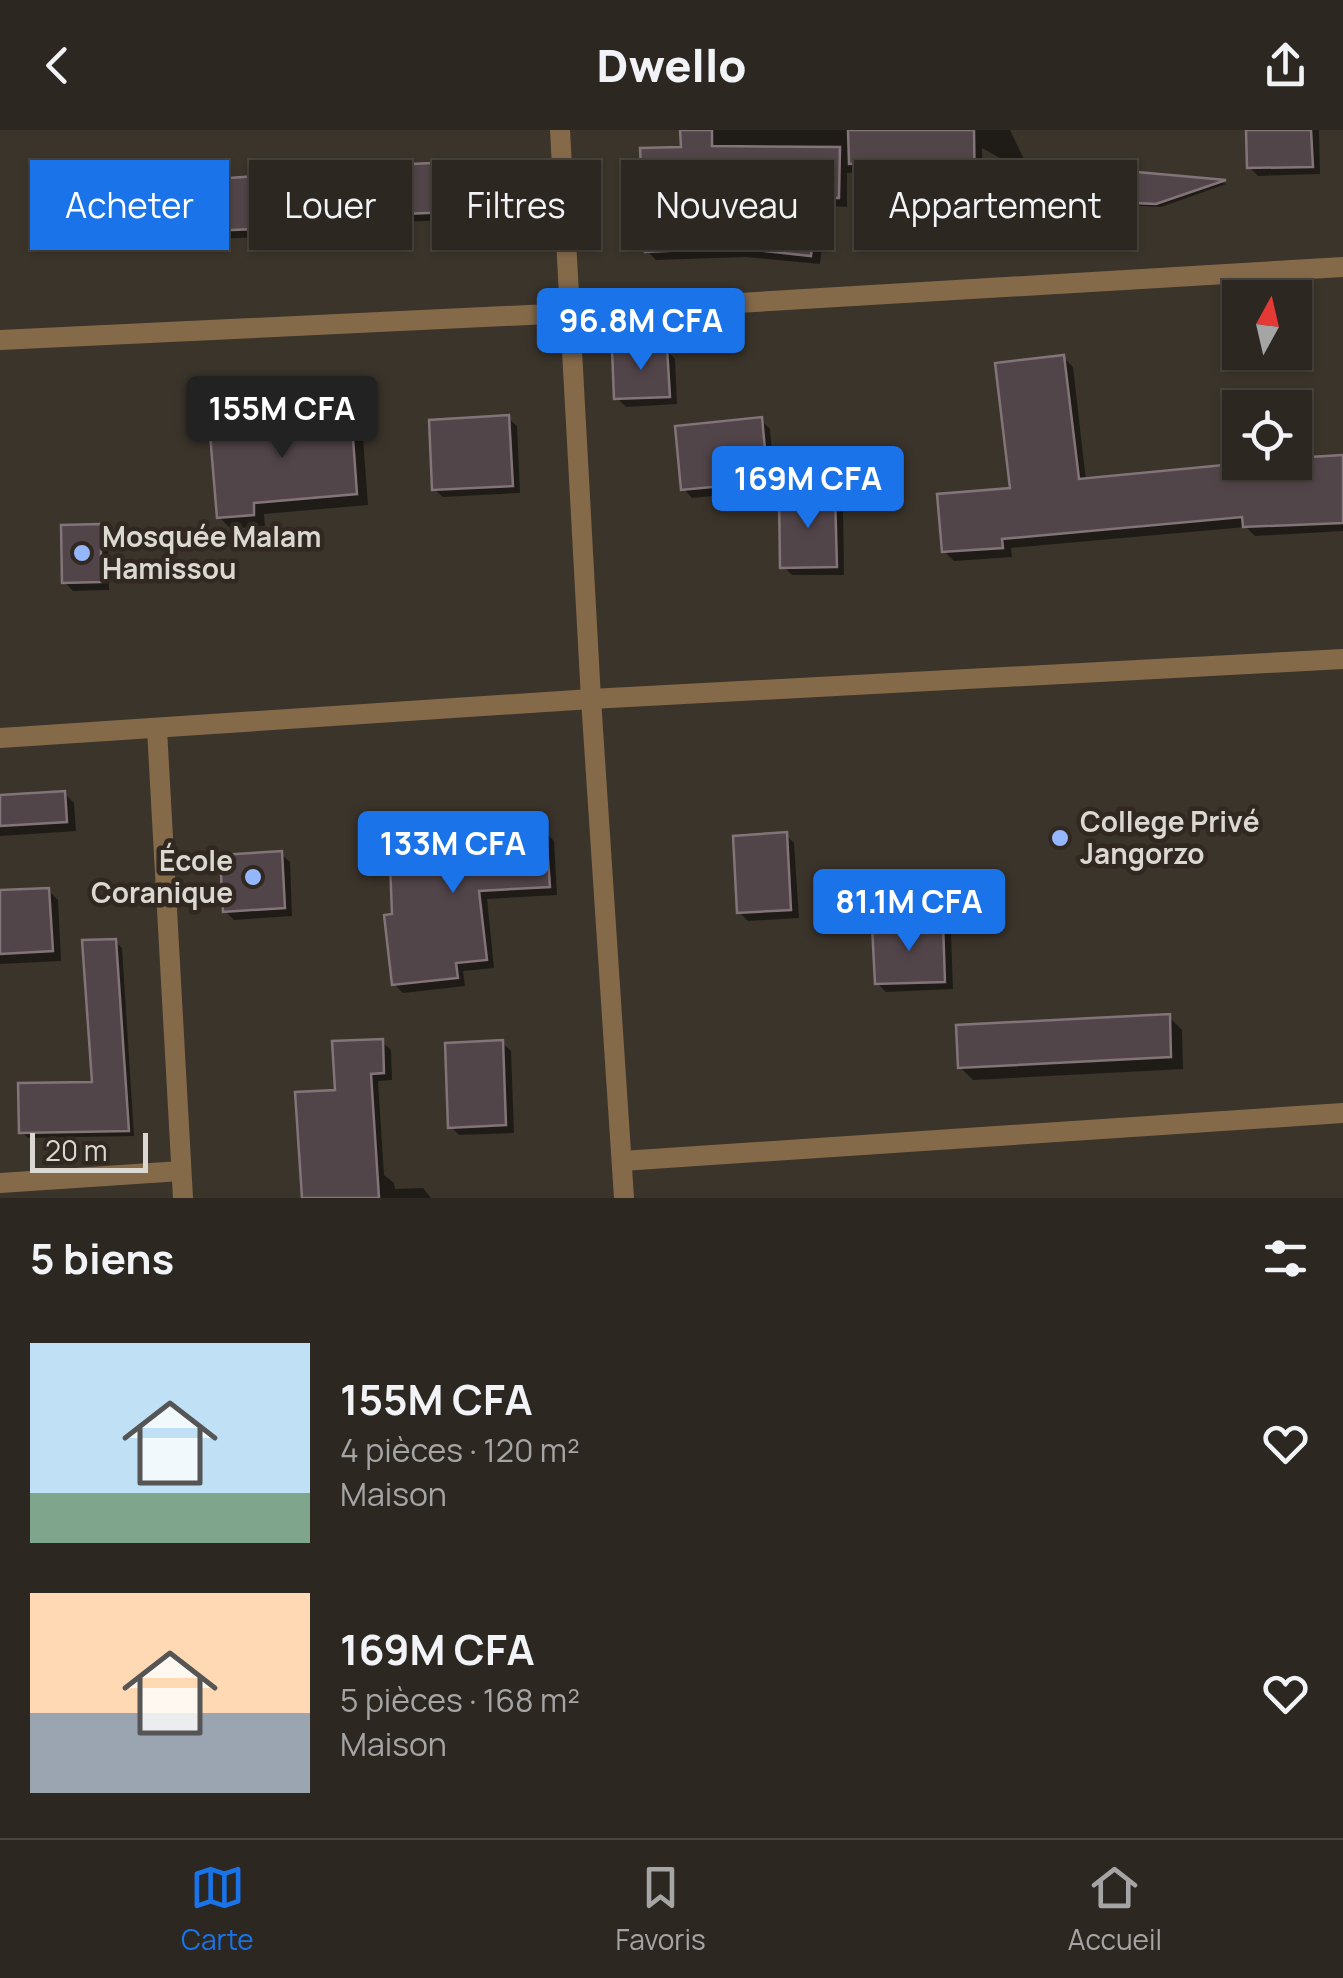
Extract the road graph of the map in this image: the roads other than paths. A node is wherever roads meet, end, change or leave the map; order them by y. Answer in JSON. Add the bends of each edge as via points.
{"nodes":[{"id":1,"x":560,"y":130,"type":"edge"},
{"id":2,"x":1343,"y":267,"type":"edge"},
{"id":3,"x":570,"y":314,"type":"junction"},
{"id":4,"x":0,"y":340,"type":"edge"},
{"id":5,"x":1343,"y":659,"type":"edge"},
{"id":6,"x":592,"y":699,"type":"junction"},
{"id":7,"x":157,"y":729,"type":"junction"},
{"id":8,"x":0,"y":738,"type":"edge"},
{"id":9,"x":1343,"y":1113,"type":"edge"},
{"id":10,"x":622,"y":1161,"type":"junction"},
{"id":11,"x":182,"y":1170,"type":"junction"},
{"id":12,"x":0,"y":1183,"type":"edge"},
{"id":13,"x":184,"y":1198,"type":"edge"},
{"id":14,"x":624,"y":1198,"type":"edge"}],
"edges":[{"from":1,"to":3,"type":"street"},
{"from":2,"to":3,"type":"street"},
{"from":3,"to":4,"type":"street"},
{"from":3,"to":6,"type":"street"},
{"from":5,"to":6,"type":"street"},
{"from":6,"to":7,"type":"street"},
{"from":6,"to":10,"type":"street"},
{"from":7,"to":8,"type":"street"},
{"from":7,"to":11,"type":"street"},
{"from":9,"to":10,"type":"street"},
{"from":10,"to":14,"type":"street"},
{"from":11,"to":12,"type":"street"},
{"from":11,"to":13,"type":"street"}]}
